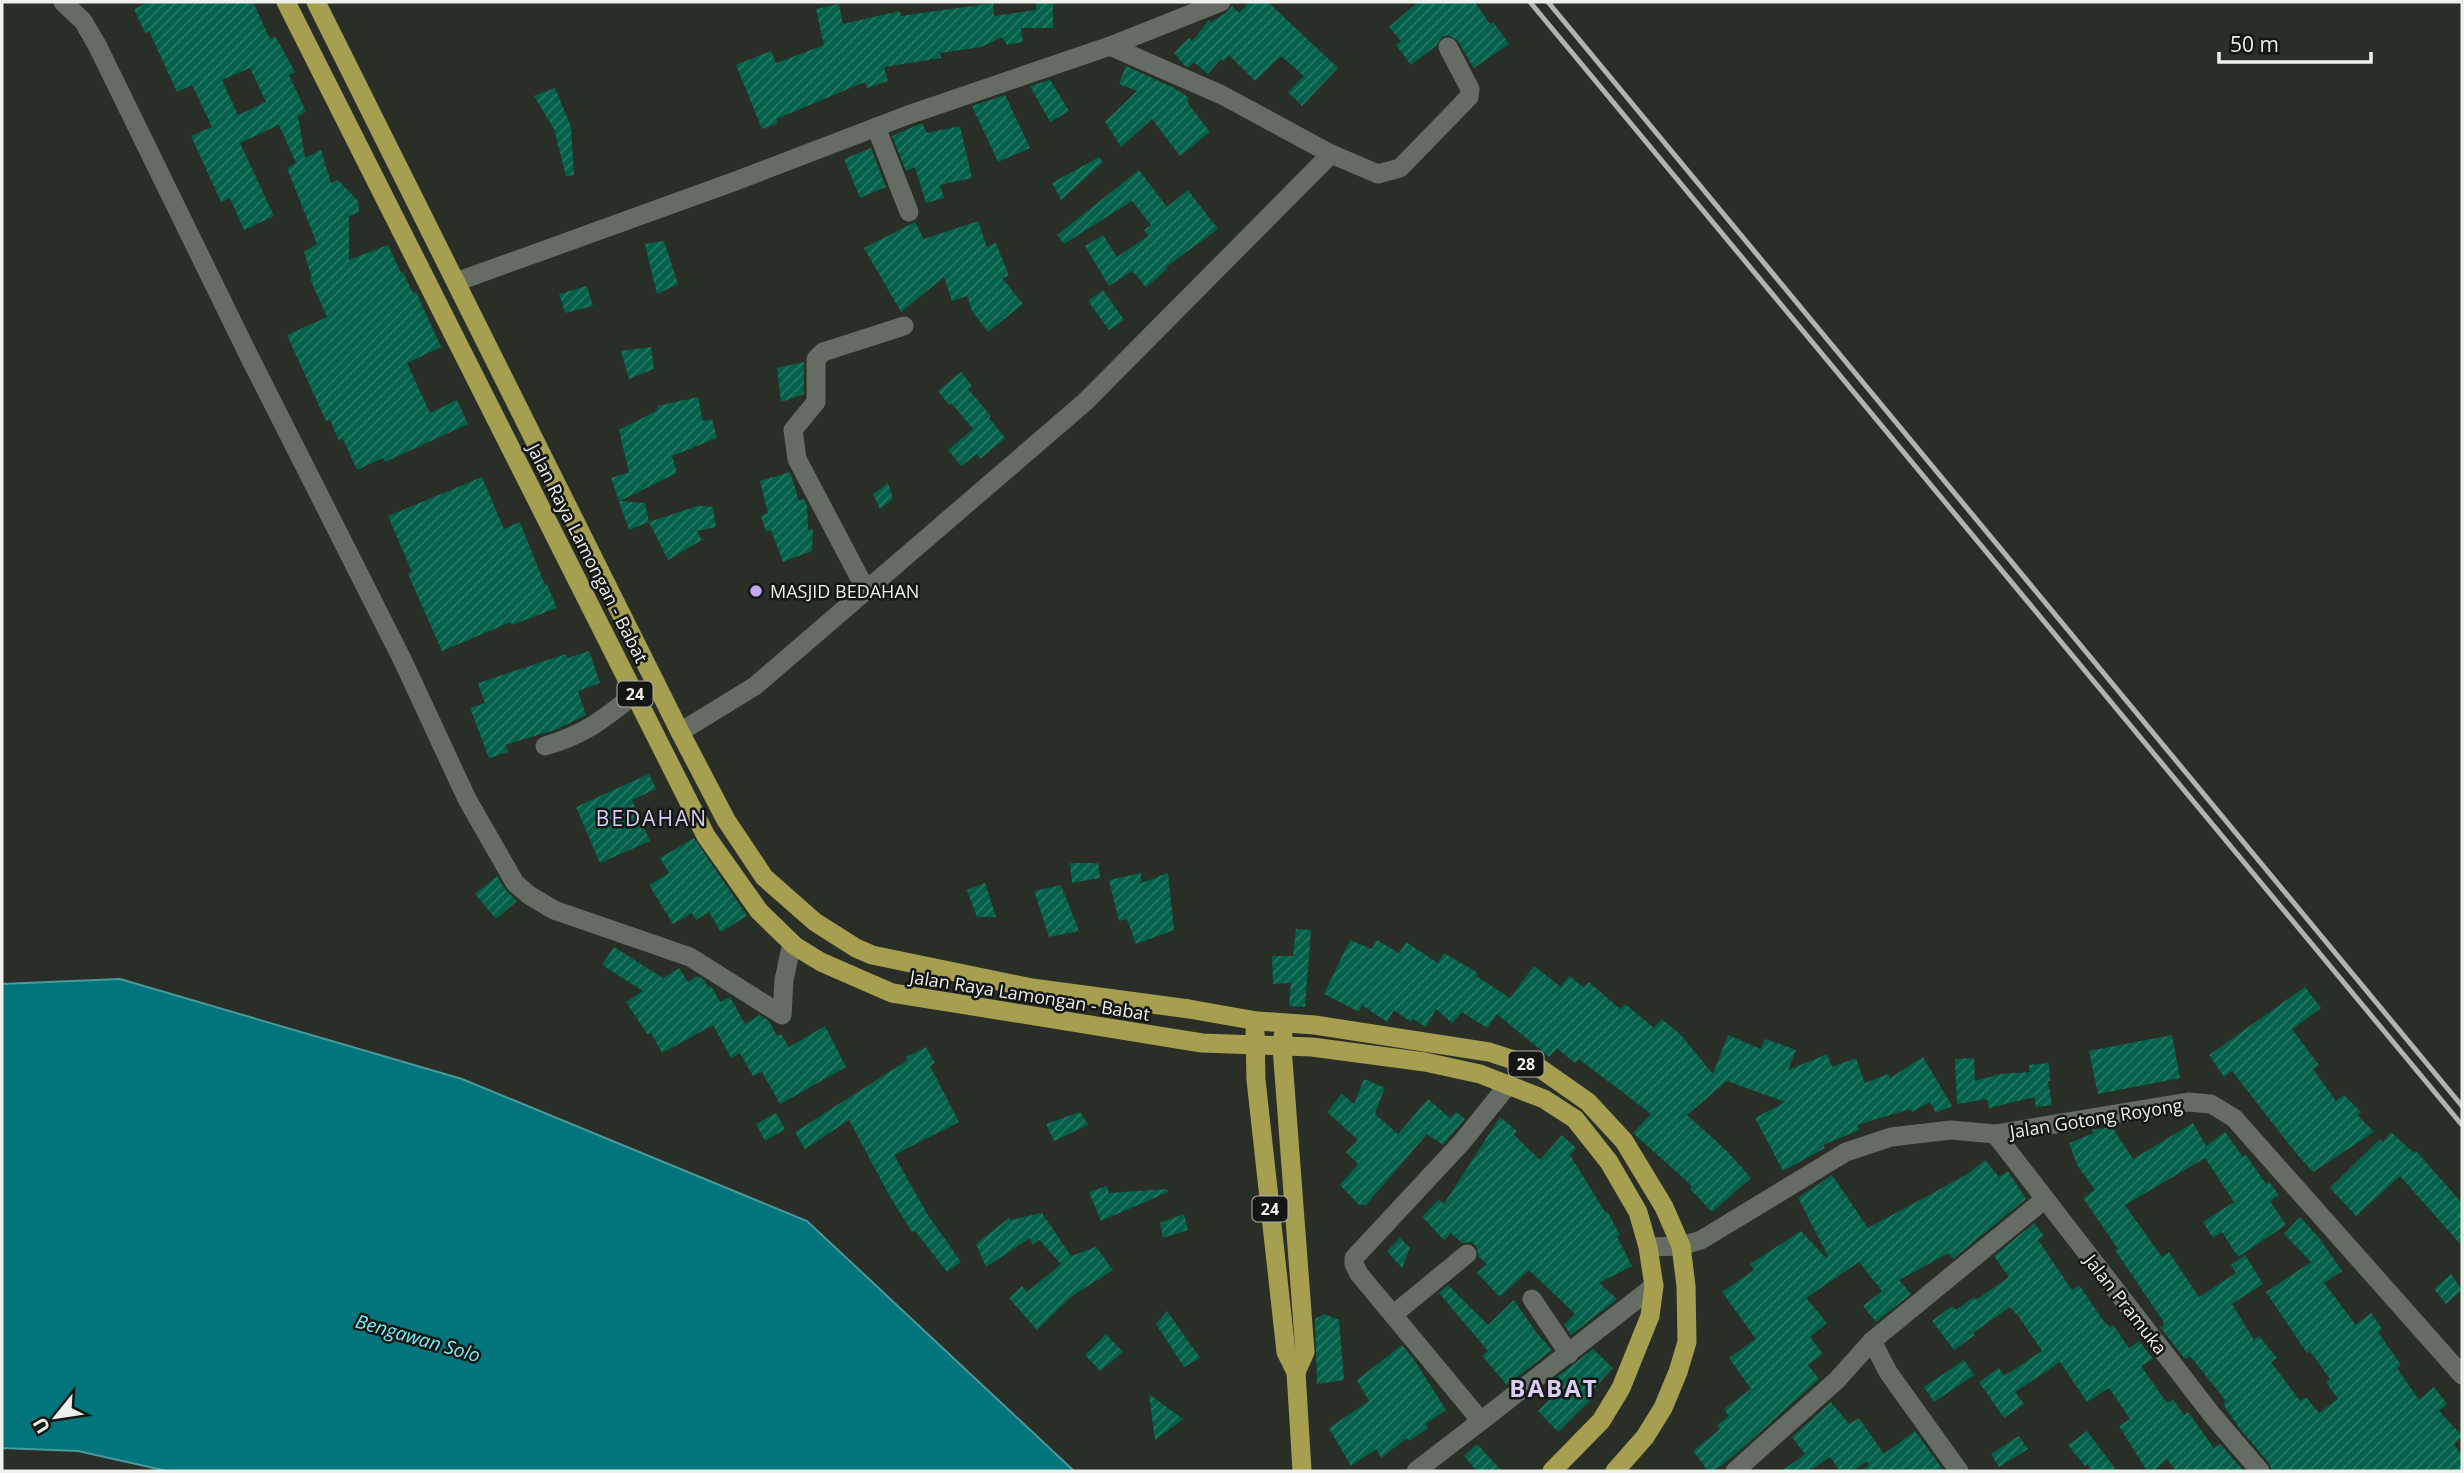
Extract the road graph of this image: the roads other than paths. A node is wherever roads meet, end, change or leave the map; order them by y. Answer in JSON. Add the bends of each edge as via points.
{"nodes":[{"id":1,"x":63,"y":2,"type":"edge"},
{"id":2,"x":286,"y":2,"type":"edge"},
{"id":3,"x":316,"y":2,"type":"edge"},
{"id":4,"x":1221,"y":2,"type":"edge"},
{"id":5,"x":1178,"y":10,"type":"edge"},
{"id":6,"x":1110,"y":46,"type":"junction"},
{"id":7,"x":1448,"y":47,"type":"dead end"},
{"id":8,"x":876,"y":127,"type":"junction"},
{"id":9,"x":1331,"y":154,"type":"junction"},
{"id":10,"x":909,"y":212,"type":"dead end"},
{"id":11,"x":456,"y":282,"type":"junction"},
{"id":12,"x":904,"y":326,"type":"dead end"},
{"id":13,"x":866,"y":590,"type":"junction"},
{"id":14,"x":635,"y":694,"type":"junction"},
{"id":15,"x":680,"y":732,"type":"junction"},
{"id":16,"x":545,"y":746,"type":"dead end"},
{"id":17,"x":792,"y":943,"type":"junction"},
{"id":18,"x":1257,"y":1021,"type":"junction"},
{"id":19,"x":1285,"y":1024,"type":"junction"},
{"id":20,"x":1254,"y":1044,"type":"junction"},
{"id":21,"x":1282,"y":1047,"type":"junction"},
{"id":22,"x":1508,"y":1085,"type":"junction"},
{"id":23,"x":1995,"y":1134,"type":"junction"},
{"id":24,"x":2045,"y":1199,"type":"junction"},
{"id":25,"x":1681,"y":1246,"type":"junction"},
{"id":26,"x":1648,"y":1247,"type":"junction"},
{"id":27,"x":1467,"y":1254,"type":"dead end"},
{"id":28,"x":1654,"y":1286,"type":"junction"},
{"id":29,"x":1532,"y":1299,"type":"dead end"},
{"id":30,"x":1394,"y":1314,"type":"junction"},
{"id":31,"x":1872,"y":1341,"type":"junction"},
{"id":32,"x":1569,"y":1354,"type":"junction"},
{"id":33,"x":1296,"y":1372,"type":"junction"},
{"id":34,"x":2462,"y":1375,"type":"edge"},
{"id":35,"x":1481,"y":1422,"type":"junction"},
{"id":36,"x":1302,"y":1471,"type":"edge"},
{"id":37,"x":1416,"y":1471,"type":"edge"},
{"id":38,"x":1552,"y":1471,"type":"edge"},
{"id":39,"x":1615,"y":1471,"type":"edge"},
{"id":40,"x":1735,"y":1471,"type":"edge"},
{"id":41,"x":1959,"y":1471,"type":"edge"},
{"id":42,"x":2260,"y":1471,"type":"edge"}],
"edges":[{"from":1,"to":17,"type":"street","via":[[97,45],[467,799],[515,883],[554,910],[690,957],[782,1015]]},
{"from":2,"to":14,"type":"highway","name":"Jalan Raya Lamongan - Babat","number":"24"},
{"from":3,"to":11,"type":"highway","name":"Jalan Raya Lamongan - Babat","number":"24"},
{"from":4,"to":5,"type":"street"},
{"from":5,"to":6,"type":"street"},
{"from":6,"to":8,"type":"street"},
{"from":6,"to":9,"type":"street","via":[[1222,95]]},
{"from":7,"to":9,"type":"street","via":[[1470,94],[1400,168],[1378,174]]},
{"from":8,"to":10,"type":"street"},
{"from":8,"to":11,"type":"street"},
{"from":9,"to":13,"type":"street","via":[[1085,402]]},
{"from":11,"to":15,"type":"highway","name":"Jalan Raya Lamongan - Babat","number":"24"},
{"from":12,"to":13,"type":"street","via":[[818,356],[816,402],[793,430],[797,459]]},
{"from":13,"to":15,"type":"street","via":[[755,686]]},
{"from":14,"to":16,"type":"street","via":[[589,729]]},
{"from":14,"to":17,"type":"highway","name":"Jalan Raya Lamongan - Babat","number":"24","via":[[706,836],[759,911]]},
{"from":15,"to":18,"type":"highway","name":"Jalan Raya Lamongan - Babat","number":"24","via":[[726,820],[764,877],[815,922],[856,948],[891,961],[1032,988]]},
{"from":17,"to":20,"type":"highway","name":"Jalan Raya Lamongan - Babat","number":"24","via":[[821,962],[904,996],[1202,1043]]},
{"from":18,"to":19,"type":"highway","number":"24"},
{"from":18,"to":20,"type":"highway"},
{"from":19,"to":21,"type":"highway","number":"24"},
{"from":19,"to":25,"type":"highway","number":"28","via":[[1489,1052],[1541,1069],[1588,1102],[1624,1141],[1664,1207]]},
{"from":20,"to":21,"type":"highway","number":"28"},
{"from":20,"to":33,"type":"highway","number":"24","via":[[1286,1352]]},
{"from":21,"to":22,"type":"highway","number":"28","via":[[1425,1062]]},
{"from":21,"to":33,"type":"highway","number":"24","via":[[1305,1352]]},
{"from":22,"to":26,"type":"highway","number":"28","via":[[1544,1099],[1575,1119],[1609,1162],[1639,1212]]},
{"from":22,"to":30,"type":"street","via":[[1462,1142],[1354,1258],[1359,1274]]},
{"from":23,"to":24,"type":"street","name":"Jalan Pramuka"},
{"from":23,"to":25,"type":"street","name":"Jalan Gotong Royong","via":[[1925,1131],[1846,1152],[1701,1240]]},
{"from":23,"to":34,"type":"street","name":"Jalan Gotong Royong","via":[[2188,1102],[2211,1104],[2234,1118]]},
{"from":24,"to":31,"type":"street"},
{"from":24,"to":42,"type":"street","name":"Jalan Pramuka"},
{"from":25,"to":26,"type":"street"},
{"from":25,"to":39,"type":"highway","number":"28","via":[[1687,1342],[1663,1408]]},
{"from":26,"to":28,"type":"highway","number":"28"},
{"from":27,"to":30,"type":"street"},
{"from":28,"to":32,"type":"street"},
{"from":28,"to":38,"type":"highway","number":"28","via":[[1650,1316],[1621,1388],[1601,1421]]},
{"from":29,"to":32,"type":"street"},
{"from":30,"to":35,"type":"street"},
{"from":31,"to":40,"type":"street","via":[[1837,1380]]},
{"from":31,"to":41,"type":"street","via":[[1888,1372]]},
{"from":32,"to":35,"type":"street"},
{"from":33,"to":36,"type":"highway","number":"24"},
{"from":35,"to":37,"type":"street"}]}
